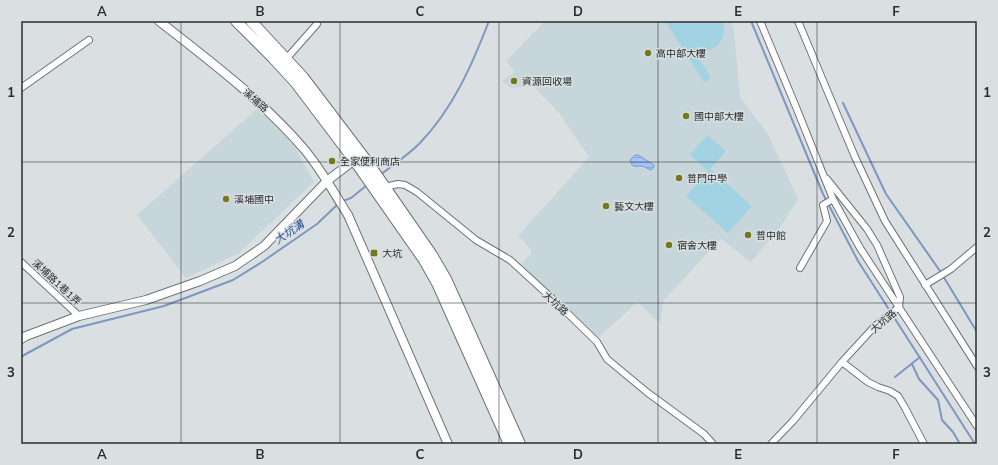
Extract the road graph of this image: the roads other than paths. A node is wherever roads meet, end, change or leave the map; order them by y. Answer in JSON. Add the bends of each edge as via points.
{"nodes":[{"id":1,"x":159,"y":21,"type":"edge"},
{"id":2,"x":236,"y":21,"type":"edge"},
{"id":3,"x":251,"y":21,"type":"edge"},
{"id":4,"x":316,"y":21,"type":"edge"},
{"id":5,"x":760,"y":21,"type":"edge"},
{"id":6,"x":798,"y":21,"type":"edge"},
{"id":7,"x":89,"y":40,"type":"dead end"},
{"id":8,"x":287,"y":58,"type":"junction"},
{"id":9,"x":21,"y":88,"type":"edge"},
{"id":10,"x":358,"y":157,"type":"junction"},
{"id":11,"x":823,"y":173,"type":"junction"},
{"id":12,"x":327,"y":181,"type":"junction"},
{"id":13,"x":381,"y":189,"type":"junction"},
{"id":14,"x":833,"y":200,"type":"junction"},
{"id":15,"x":977,"y":247,"type":"edge"},
{"id":16,"x":21,"y":262,"type":"edge"},
{"id":17,"x":800,"y":268,"type":"dead end"},
{"id":18,"x":925,"y":285,"type":"junction"},
{"id":19,"x":899,"y":307,"type":"junction"},
{"id":20,"x":79,"y":316,"type":"junction"},
{"id":21,"x":21,"y":339,"type":"edge"},
{"id":22,"x":842,"y":362,"type":"junction"},
{"id":23,"x":977,"y":366,"type":"edge"},
{"id":24,"x":977,"y":426,"type":"edge"},
{"id":25,"x":448,"y":444,"type":"edge"},
{"id":26,"x":509,"y":444,"type":"edge"},
{"id":27,"x":520,"y":444,"type":"edge"},
{"id":28,"x":713,"y":444,"type":"edge"},
{"id":29,"x":771,"y":444,"type":"edge"},
{"id":30,"x":924,"y":444,"type":"edge"}],
"edges":[{"from":1,"to":12,"type":"street","name":"溪埔路","via":[[273,116],[305,150]]},
{"from":2,"to":10,"type":"main road","via":[[295,82]]},
{"from":3,"to":8,"type":"main road"},
{"from":4,"to":8,"type":"street","via":[[317,24]]},
{"from":5,"to":11,"type":"street"},
{"from":6,"to":18,"type":"street","via":[[855,158],[885,221]]},
{"from":7,"to":9,"type":"street"},
{"from":8,"to":10,"type":"main road"},
{"from":10,"to":12,"type":"street"},
{"from":10,"to":13,"type":"main road"},
{"from":11,"to":14,"type":"street"},
{"from":11,"to":19,"type":"street","via":[[877,245],[900,297]]},
{"from":12,"to":20,"type":"street","via":[[264,246],[235,266],[146,300]]},
{"from":12,"to":25,"type":"street","name":"溪埔路","via":[[348,216]]},
{"from":13,"to":26,"type":"main road","via":[[432,273]]},
{"from":13,"to":27,"type":"main road","via":[[440,268]]},
{"from":13,"to":28,"type":"street","name":"大坑路","via":[[398,184],[405,185],[476,240],[510,260],[597,342],[607,359],[704,434]]},
{"from":14,"to":17,"type":"street","via":[[823,205],[827,221]]},
{"from":14,"to":19,"type":"street","via":[[860,248]]},
{"from":15,"to":18,"type":"street","via":[[951,269]]},
{"from":16,"to":20,"type":"street","name":"溪埔路1巷1弄"},
{"from":18,"to":23,"type":"street"},
{"from":19,"to":22,"type":"street","name":"大坑路","via":[[875,326]]},
{"from":19,"to":24,"type":"street"},
{"from":20,"to":21,"type":"street"},
{"from":22,"to":29,"type":"street","name":"大坑路"},
{"from":22,"to":30,"type":"street","via":[[868,382],[898,396]]}]}
